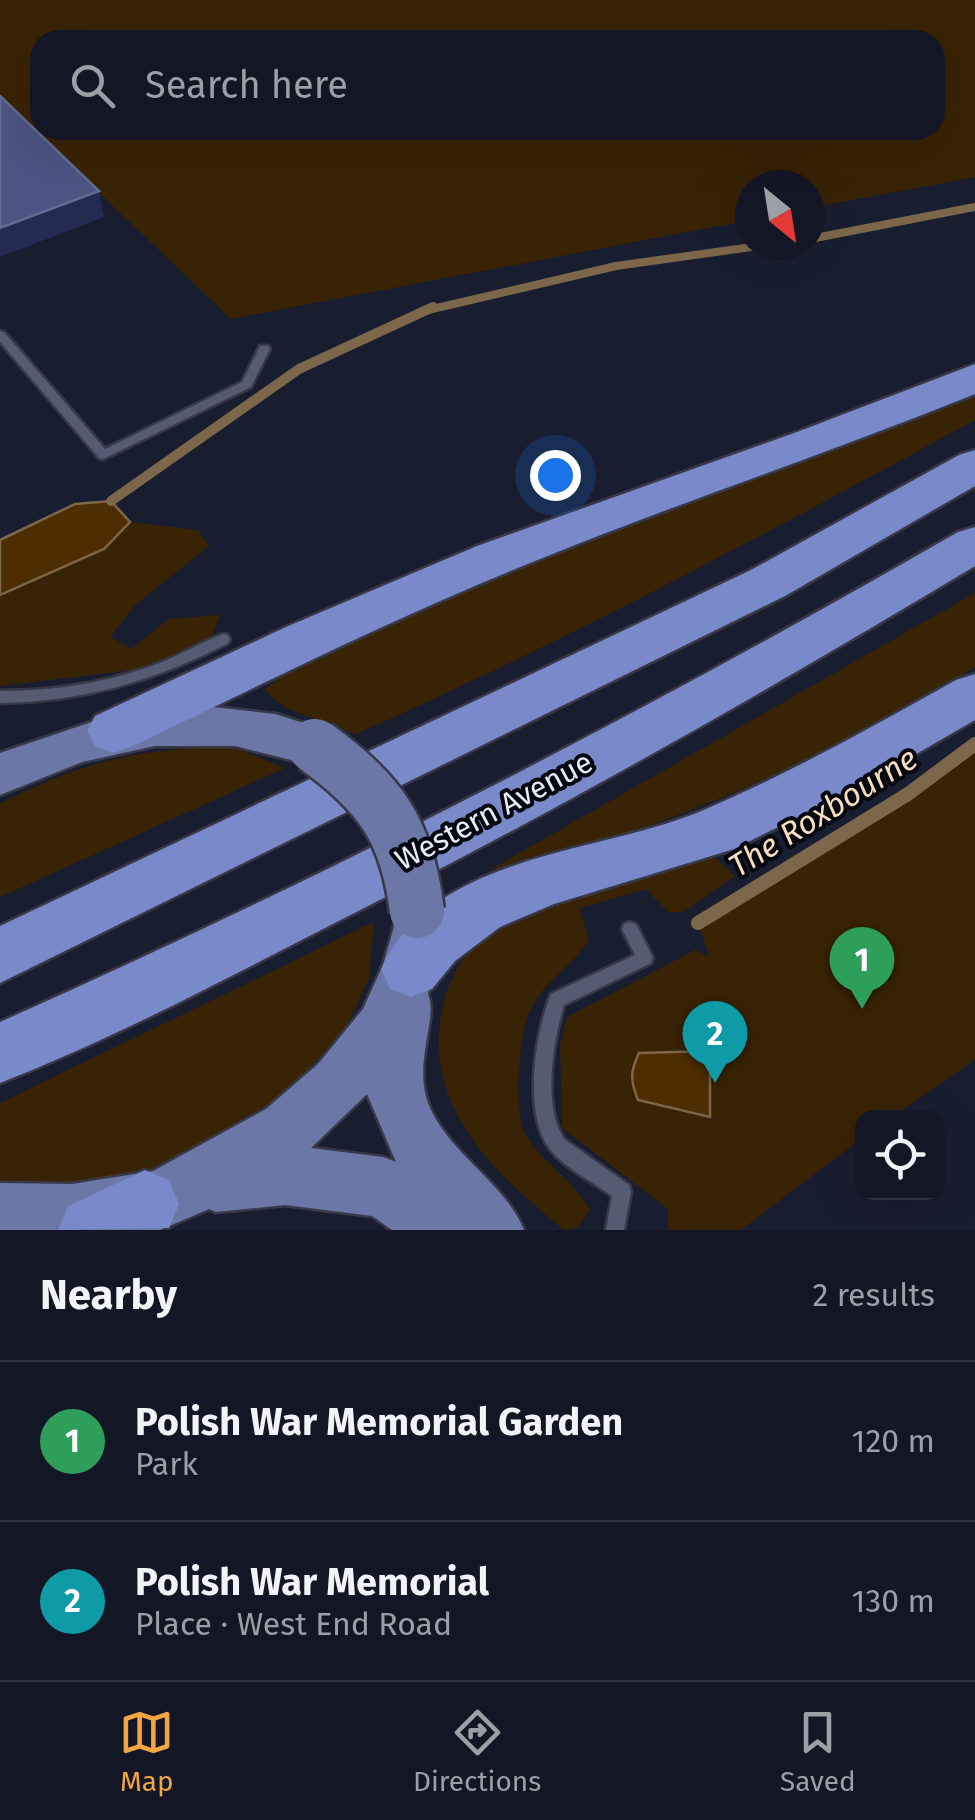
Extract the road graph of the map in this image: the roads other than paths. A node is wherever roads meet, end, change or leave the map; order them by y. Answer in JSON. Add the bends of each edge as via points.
{"nodes":[{"id":1,"x":0,"y":335,"type":"edge"},
{"id":2,"x":264,"y":350,"type":"dead end"},
{"id":3,"x":975,"y":378,"type":"edge"},
{"id":4,"x":975,"y":466,"type":"edge"},
{"id":5,"x":975,"y":544,"type":"edge"},
{"id":6,"x":224,"y":639,"type":"dead end"},
{"id":7,"x":975,"y":695,"type":"edge"},
{"id":8,"x":0,"y":697,"type":"edge"},
{"id":9,"x":104,"y":733,"type":"junction"},
{"id":10,"x":0,"y":737,"type":"edge"},
{"id":11,"x":0,"y":775,"type":"edge"},
{"id":12,"x":630,"y":930,"type":"dead end"},
{"id":13,"x":0,"y":956,"type":"edge"},
{"id":14,"x":409,"y":975,"type":"junction"},
{"id":15,"x":0,"y":1054,"type":"edge"},
{"id":16,"x":142,"y":1207,"type":"edge"},
{"id":17,"x":0,"y":1214,"type":"edge"},
{"id":18,"x":444,"y":1230,"type":"edge"},
{"id":19,"x":493,"y":1230,"type":"edge"},
{"id":20,"x":616,"y":1230,"type":"edge"}],
"edges":[{"from":1,"to":2,"type":"lane","via":[[103,454],[246,384]]},
{"from":3,"to":9,"type":"highway","via":[[494,558]]},
{"from":4,"to":13,"type":"highway","via":[[768,583]]},
{"from":5,"to":15,"type":"highway","name":"Western Avenue","via":[[821,636],[492,814]]},
{"from":6,"to":8,"type":"lane","via":[[112,683]]},
{"from":7,"to":14,"type":"highway","via":[[714,832],[545,880],[479,908],[434,942]]},
{"from":9,"to":10,"type":"main road","via":[[27,741]]},
{"from":9,"to":11,"type":"main road"},
{"from":9,"to":14,"type":"main road","bridge":true,"via":[[180,724],[255,728],[315,746],[373,790],[402,836],[414,875],[418,912]]},
{"from":12,"to":20,"type":"lane","via":[[645,958],[557,1000],[547,1027],[545,1123],[557,1144],[622,1192]]},
{"from":14,"to":16,"type":"main road","via":[[346,1073],[307,1112],[262,1147]]},
{"from":14,"to":19,"type":"main road","via":[[392,1066],[400,1112],[437,1172]]},
{"from":16,"to":17,"type":"main road","via":[[46,1217]]},
{"from":16,"to":18,"type":"main road","via":[[285,1175],[384,1188]]}]}
